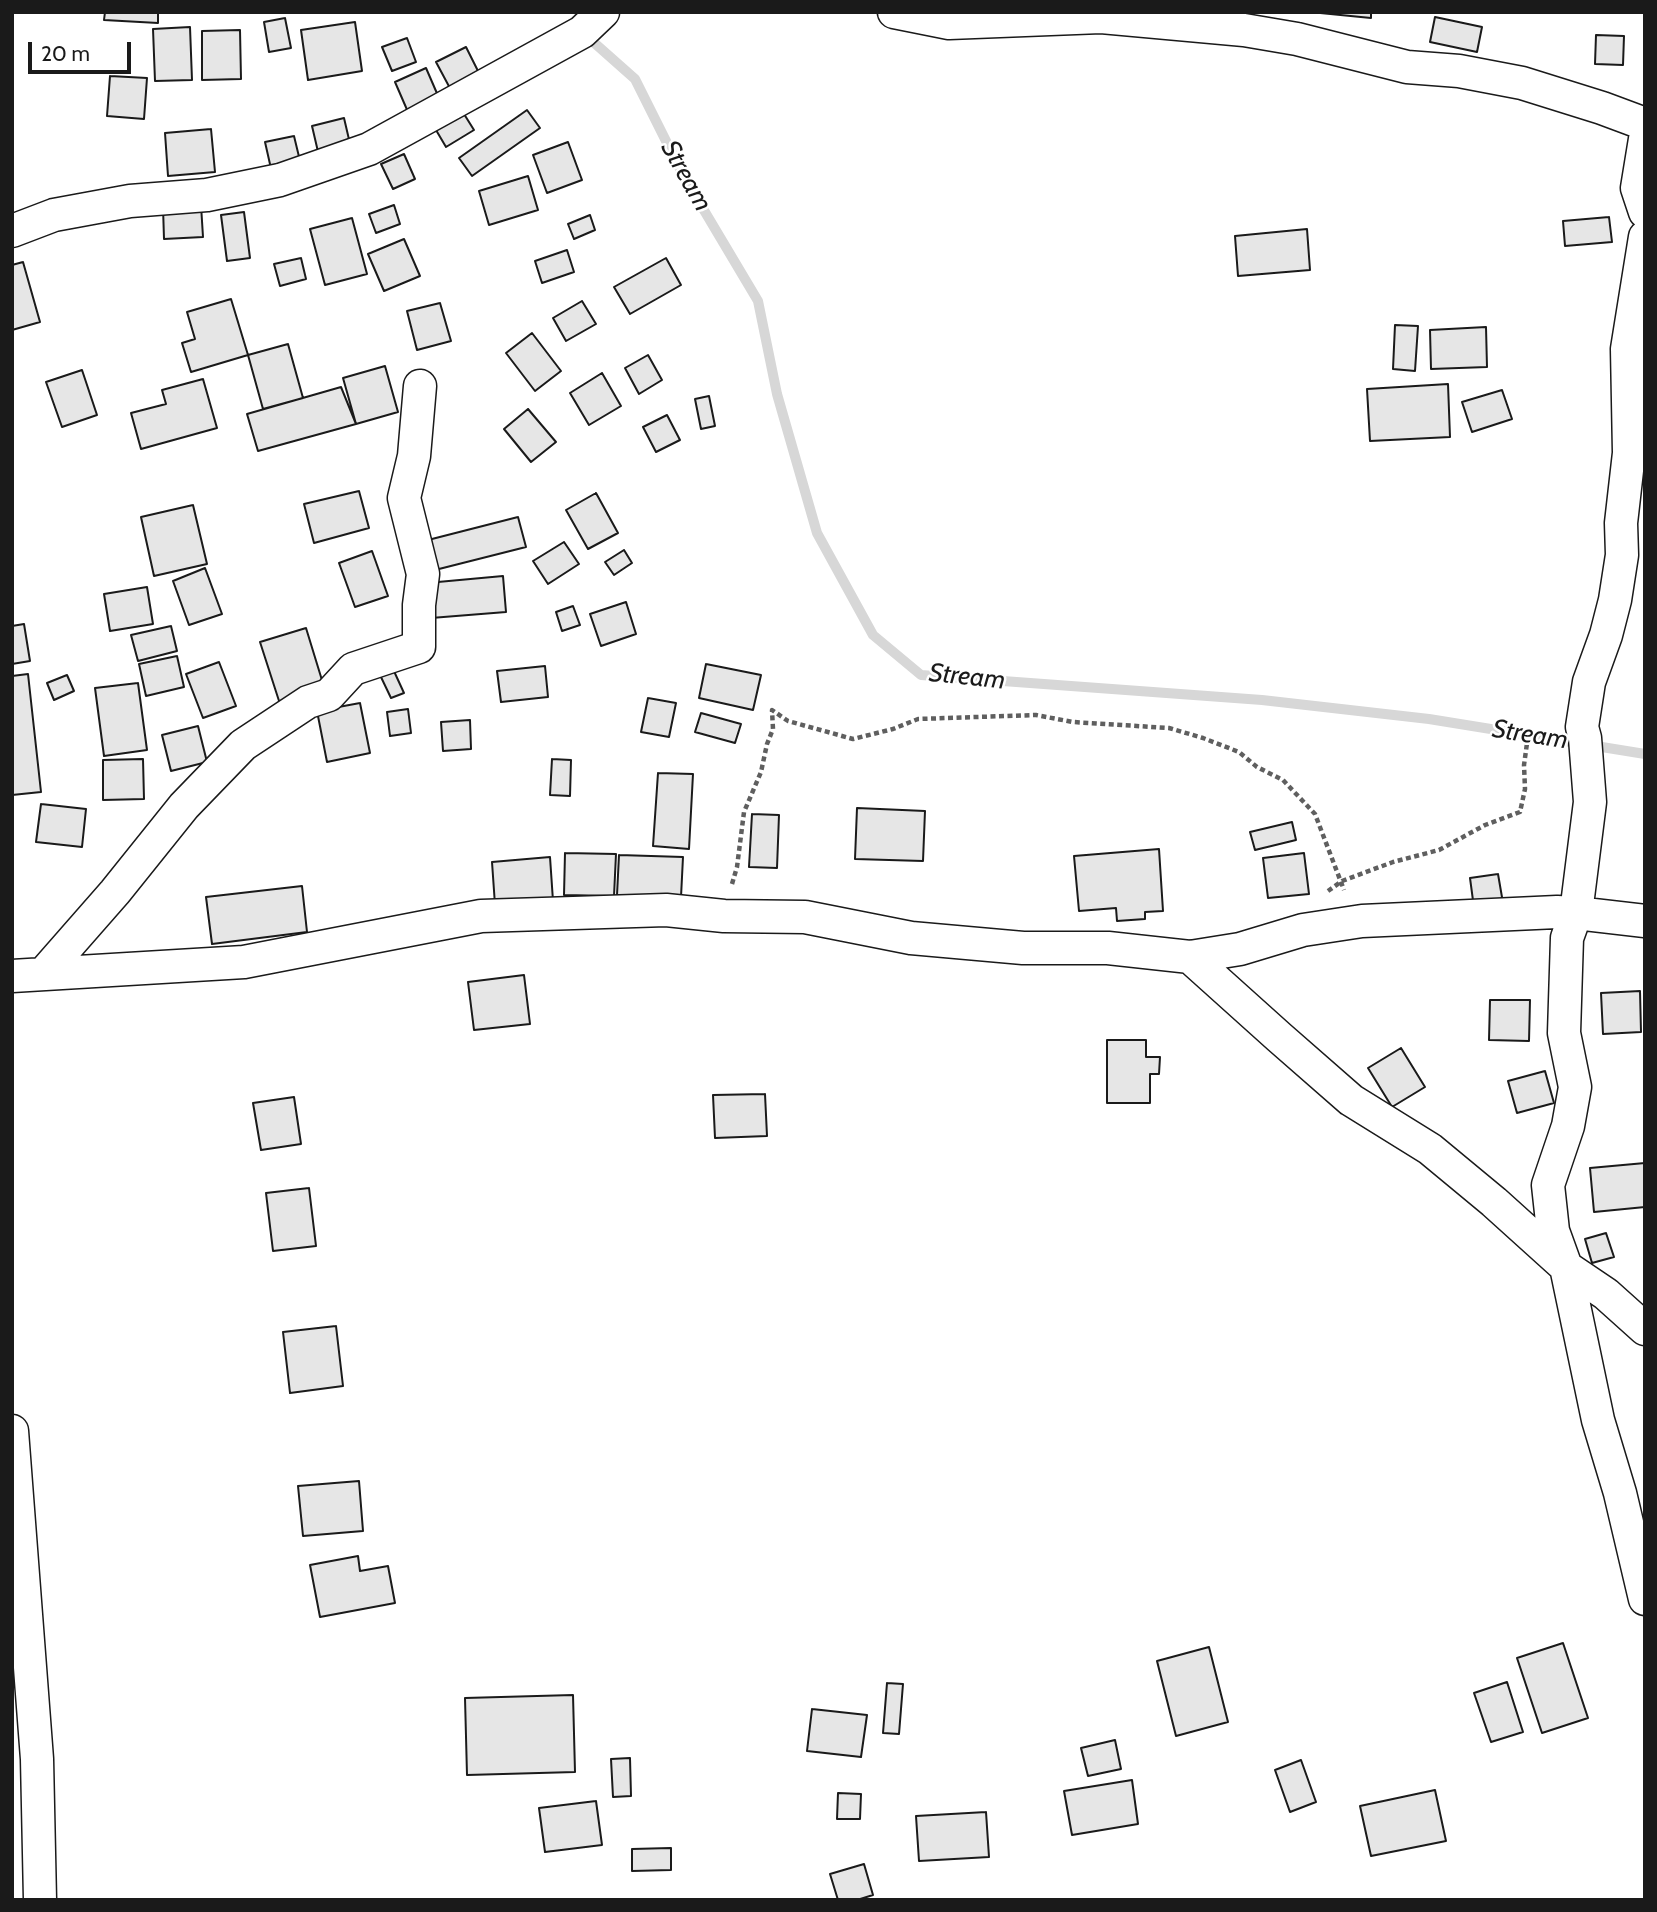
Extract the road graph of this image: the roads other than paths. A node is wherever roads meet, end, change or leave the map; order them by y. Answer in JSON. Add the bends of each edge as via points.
{"nodes":[{"id":1,"x":603,"y":12,"type":"edge"},
{"id":2,"x":894,"y":12,"type":"edge"},
{"id":3,"x":1645,"y":124,"type":"edge"},
{"id":4,"x":1645,"y":139,"type":"edge"},
{"id":5,"x":1645,"y":212,"type":"edge"},
{"id":6,"x":12,"y":231,"type":"edge"},
{"id":7,"x":1645,"y":237,"type":"edge"},
{"id":8,"x":420,"y":386,"type":"dead end"},
{"id":9,"x":1576,"y":913,"type":"junction"},
{"id":10,"x":1645,"y":921,"type":"edge"},
{"id":11,"x":1190,"y":957,"type":"junction"},
{"id":12,"x":44,"y":973,"type":"junction"},
{"id":13,"x":12,"y":976,"type":"edge"},
{"id":14,"x":1566,"y":1267,"type":"junction"},
{"id":15,"x":1645,"y":1329,"type":"edge"},
{"id":16,"x":12,"y":1431,"type":"edge"},
{"id":17,"x":1645,"y":1599,"type":"edge"},
{"id":18,"x":40,"y":1900,"type":"edge"}],
"edges":[{"from":1,"to":6,"type":"street","via":[[582,32],[369,149],[280,180],[206,195],[67,212]]},
{"from":2,"to":3,"type":"street","via":[[949,23],[1101,17],[1244,30],[1407,68],[1459,71],[1522,83]]},
{"from":4,"to":5,"type":"street","via":[[1637,188]]},
{"from":7,"to":9,"type":"street","via":[[1627,349],[1629,453],[1620,523],[1622,555],[1582,727],[1590,802]]},
{"from":8,"to":12,"type":"street","via":[[414,456],[404,498],[423,574],[419,647],[353,669],[328,695],[308,702],[243,745],[184,806]]},
{"from":9,"to":10,"type":"street"},
{"from":9,"to":11,"type":"street","via":[[1362,921]]},
{"from":9,"to":14,"type":"street","via":[[1567,938],[1564,1033],[1575,1087],[1548,1185],[1553,1231]]},
{"from":11,"to":12,"type":"street","via":[[911,938],[806,917],[666,910],[481,916],[244,962]]},
{"from":11,"to":14,"type":"street","via":[[1351,1100],[1430,1149]]},
{"from":12,"to":13,"type":"street"},
{"from":14,"to":15,"type":"street"},
{"from":14,"to":17,"type":"street","via":[[1598,1420]]},
{"from":16,"to":18,"type":"street","via":[[37,1759]]}]}
